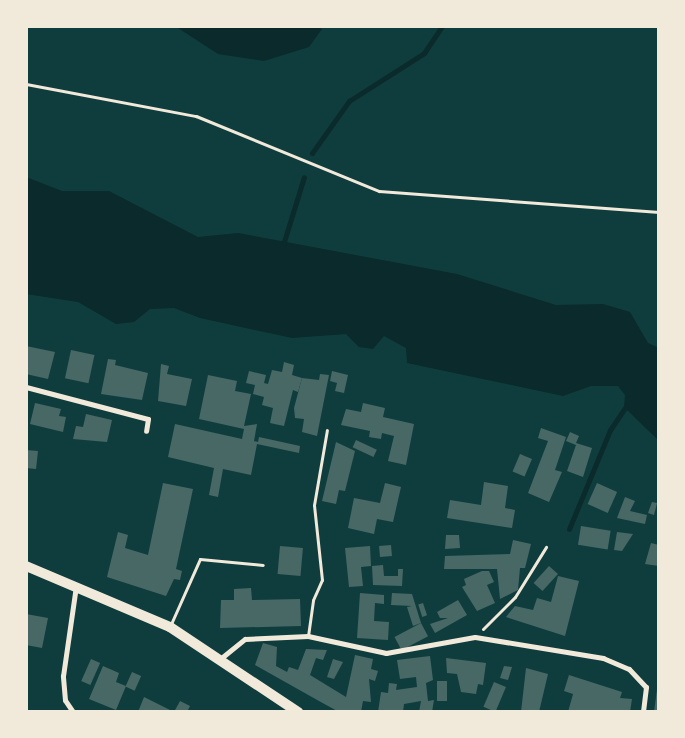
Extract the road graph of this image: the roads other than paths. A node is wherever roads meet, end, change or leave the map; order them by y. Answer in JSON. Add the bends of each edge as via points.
{"nodes":[{"id":1,"x":26,"y":387,"type":"edge"},
{"id":2,"x":327,"y":430,"type":"dead end"},
{"id":3,"x":146,"y":431,"type":"dead end"},
{"id":4,"x":263,"y":565,"type":"dead end"},
{"id":5,"x":26,"y":566,"type":"edge"},
{"id":6,"x":76,"y":586,"type":"junction"},
{"id":7,"x":170,"y":627,"type":"junction"},
{"id":8,"x":308,"y":636,"type":"junction"},
{"id":9,"x":220,"y":659,"type":"junction"},
{"id":10,"x":74,"y":712,"type":"edge"},
{"id":11,"x":298,"y":712,"type":"edge"},
{"id":12,"x":643,"y":712,"type":"edge"}],
"edges":[{"from":1,"to":3,"type":"street","via":[[148,419]]},
{"from":2,"to":8,"type":"lane","via":[[314,505],[322,580],[313,600]]},
{"from":4,"to":7,"type":"lane","via":[[200,559]]},
{"from":5,"to":6,"type":"main road"},
{"from":6,"to":7,"type":"main road"},
{"from":6,"to":10,"type":"street","via":[[63,676],[65,700]]},
{"from":7,"to":9,"type":"main road"},
{"from":8,"to":9,"type":"street","via":[[246,639]]},
{"from":8,"to":12,"type":"street","via":[[386,653],[475,637],[603,658],[620,665],[646,687]]},
{"from":9,"to":11,"type":"main road"}]}
